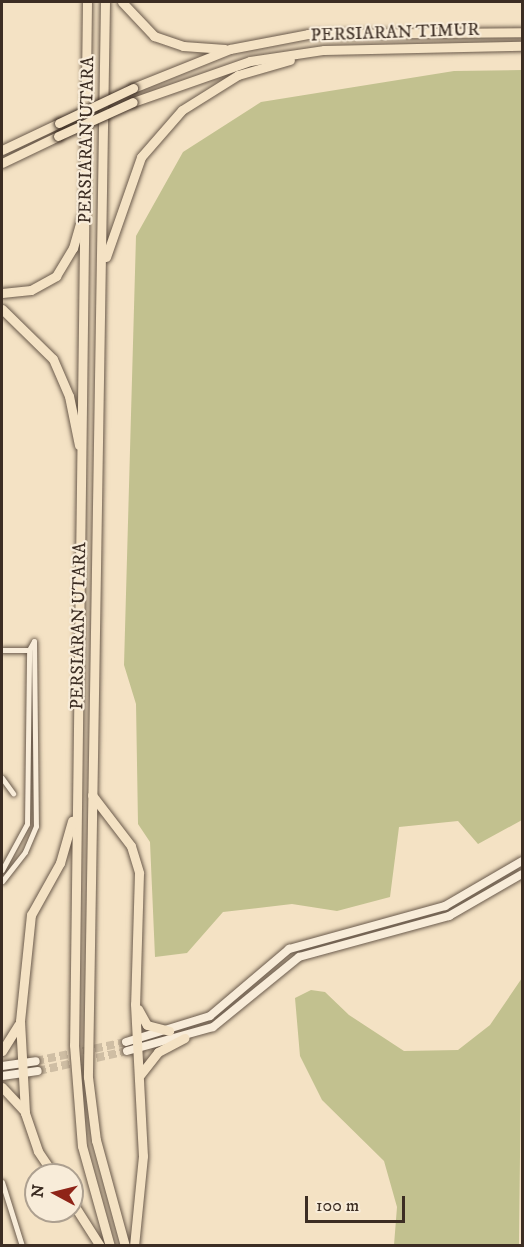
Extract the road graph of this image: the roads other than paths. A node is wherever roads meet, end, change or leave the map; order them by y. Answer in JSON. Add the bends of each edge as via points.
{"nodes":[{"id":1,"x":87,"y":2,"type":"edge"},
{"id":2,"x":105,"y":2,"type":"edge"},
{"id":3,"x":122,"y":2,"type":"edge"},
{"id":4,"x":522,"y":32,"type":"edge"},
{"id":5,"x":522,"y":46,"type":"edge"},
{"id":6,"x":230,"y":49,"type":"junction"},
{"id":7,"x":324,"y":50,"type":"junction"},
{"id":8,"x":2,"y":150,"type":"edge"},
{"id":9,"x":2,"y":163,"type":"edge"},
{"id":10,"x":86,"y":200,"type":"junction"},
{"id":11,"x":102,"y":274,"type":"junction"},
{"id":12,"x":2,"y":292,"type":"edge"},
{"id":13,"x":2,"y":309,"type":"edge"},
{"id":14,"x":82,"y":462,"type":"junction"},
{"id":15,"x":2,"y":650,"type":"edge"},
{"id":16,"x":28,"y":650,"type":"junction"},
{"id":17,"x":2,"y":778,"type":"edge"},
{"id":18,"x":13,"y":793,"type":"dead end"},
{"id":19,"x":92,"y":795,"type":"junction"},
{"id":20,"x":77,"y":801,"type":"junction"},
{"id":21,"x":522,"y":861,"type":"edge"},
{"id":22,"x":2,"y":870,"type":"edge"},
{"id":23,"x":522,"y":874,"type":"edge"},
{"id":24,"x":2,"y":881,"type":"edge"},
{"id":25,"x":135,"y":1004,"type":"junction"},
{"id":26,"x":20,"y":1020,"type":"junction"},
{"id":27,"x":169,"y":1031,"type":"junction"},
{"id":28,"x":184,"y":1038,"type":"junction"},
{"id":29,"x":126,"y":1042,"type":"tunnel mouth"},
{"id":30,"x":137,"y":1044,"type":"junction"},
{"id":31,"x":2,"y":1051,"type":"edge"},
{"id":32,"x":127,"y":1051,"type":"tunnel mouth"},
{"id":33,"x":36,"y":1061,"type":"tunnel mouth"},
{"id":34,"x":19,"y":1064,"type":"junction"},
{"id":35,"x":2,"y":1066,"type":"edge"},
{"id":36,"x":38,"y":1071,"type":"tunnel mouth"},
{"id":37,"x":20,"y":1075,"type":"junction"},
{"id":38,"x":2,"y":1076,"type":"edge"},
{"id":39,"x":140,"y":1076,"type":"junction"},
{"id":40,"x":2,"y":1088,"type":"edge"},
{"id":41,"x":25,"y":1113,"type":"junction"},
{"id":42,"x":46,"y":1163,"type":"edge"},
{"id":43,"x":2,"y":1182,"type":"edge"},
{"id":44,"x":3,"y":1192,"type":"edge"},
{"id":45,"x":84,"y":1220,"type":"edge"},
{"id":46,"x":22,"y":1245,"type":"edge"},
{"id":47,"x":100,"y":1245,"type":"edge"},
{"id":48,"x":110,"y":1245,"type":"edge"},
{"id":49,"x":125,"y":1245,"type":"edge"},
{"id":50,"x":134,"y":1245,"type":"edge"}],
"edges":[{"from":1,"to":10,"type":"main road","name":"PERSIARAN UTARA"},
{"from":2,"to":11,"type":"main road","name":"PERSIARAN UTARA"},
{"from":3,"to":6,"type":"main road","via":[[139,24],[161,39]]},
{"from":4,"to":6,"type":"main road","name":"PERSIARAN TIMUR","via":[[348,31]]},
{"from":5,"to":7,"type":"main road","name":"PERSIARAN TIMUR"},
{"from":6,"to":8,"type":"main road","name":"PERSIARAN TIMUR","bridge":true,"via":[[133,88]]},
{"from":7,"to":9,"type":"main road","name":"PERSIARAN TIMUR","bridge":true,"via":[[250,61],[133,102]]},
{"from":7,"to":11,"type":"main road","via":[[238,75],[182,110],[141,157]]},
{"from":10,"to":12,"type":"main road","via":[[73,248],[56,276],[31,290]]},
{"from":10,"to":14,"type":"main road","name":"PERSIARAN UTARA"},
{"from":11,"to":19,"type":"main road","name":"PERSIARAN UTARA"},
{"from":13,"to":14,"type":"main road","via":[[53,359],[69,396]]},
{"from":14,"to":20,"type":"main road","name":"PERSIARAN UTARA"},
{"from":15,"to":16,"type":"street"},
{"from":16,"to":22,"type":"street","via":[[27,824]]},
{"from":16,"to":24,"type":"street","via":[[30,642],[36,643],[36,826],[25,852]]},
{"from":17,"to":18,"type":"street"},
{"from":19,"to":25,"type":"main road","via":[[137,858]]},
{"from":19,"to":49,"type":"main road","name":"PERSIARAN UTARA","via":[[88,1077],[96,1140]]},
{"from":20,"to":26,"type":"main road","via":[[67,847],[31,915]]},
{"from":20,"to":48,"type":"main road","name":"PERSIARAN UTARA","via":[[76,1095],[82,1146]]},
{"from":21,"to":27,"type":"street","via":[[445,906],[290,949],[210,1016]]},
{"from":23,"to":28,"type":"street","via":[[449,916],[299,957],[213,1027]]},
{"from":25,"to":27,"type":"main road","via":[[147,1025]]},
{"from":25,"to":30,"type":"main road"},
{"from":26,"to":31,"type":"main road"},
{"from":26,"to":34,"type":"main road"},
{"from":27,"to":30,"type":"street"},
{"from":28,"to":30,"type":"street"},
{"from":28,"to":39,"type":"main road","via":[[158,1052]]},
{"from":29,"to":30,"type":"street"},
{"from":30,"to":32,"type":"street"},
{"from":30,"to":39,"type":"main road"},
{"from":33,"to":34,"type":"street"},
{"from":34,"to":35,"type":"street"},
{"from":34,"to":37,"type":"main road"},
{"from":36,"to":37,"type":"street"},
{"from":37,"to":38,"type":"street"},
{"from":37,"to":41,"type":"main road"},
{"from":39,"to":50,"type":"main road","via":[[143,1156]]},
{"from":40,"to":41,"type":"main road"},
{"from":41,"to":42,"type":"main road"},
{"from":43,"to":44,"type":"street"},
{"from":44,"to":46,"type":"street"},
{"from":45,"to":47,"type":"main road"}]}
